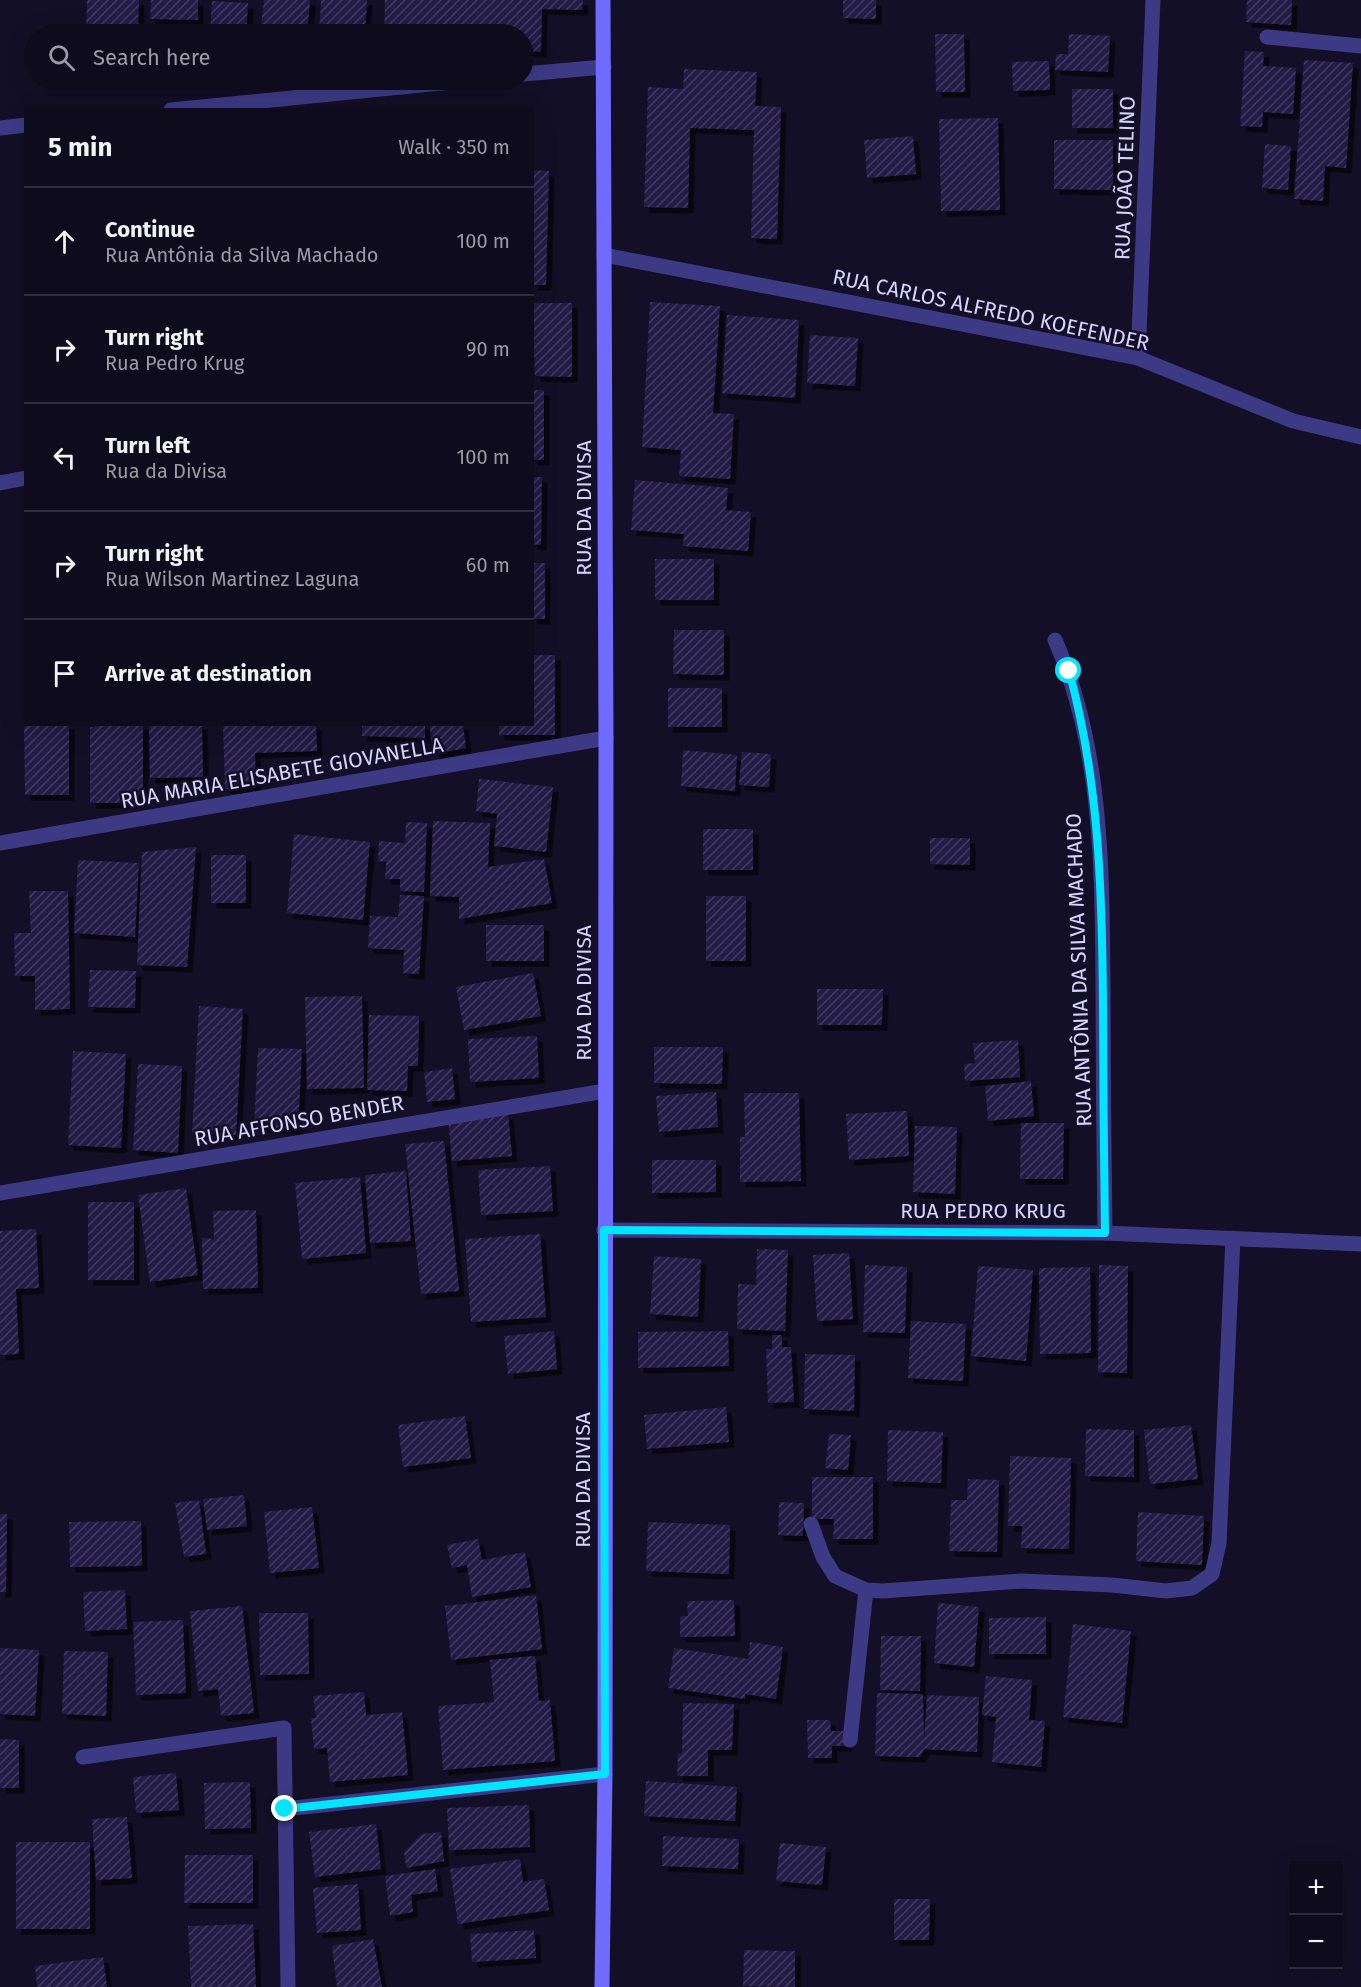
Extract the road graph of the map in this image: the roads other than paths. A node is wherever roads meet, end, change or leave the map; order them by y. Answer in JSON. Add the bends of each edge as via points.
{"nodes":[{"id":1,"x":603,"y":0,"type":"edge"},
{"id":2,"x":1153,"y":0,"type":"edge"},
{"id":3,"x":1267,"y":38,"type":"dead end"},
{"id":4,"x":1361,"y":46,"type":"edge"},
{"id":5,"x":604,"y":67,"type":"junction"},
{"id":6,"x":534,"y":73,"type":"edge"},
{"id":7,"x":384,"y":90,"type":"edge"},
{"id":8,"x":254,"y":105,"type":"edge"},
{"id":9,"x":204,"y":108,"type":"edge"},
{"id":10,"x":24,"y":125,"type":"edge"},
{"id":11,"x":0,"y":128,"type":"edge"},
{"id":12,"x":604,"y":255,"type":"junction"},
{"id":13,"x":1138,"y":358,"type":"junction"},
{"id":14,"x":1361,"y":437,"type":"edge"},
{"id":15,"x":24,"y":478,"type":"edge"},
{"id":16,"x":0,"y":483,"type":"edge"},
{"id":17,"x":1055,"y":640,"type":"dead end"},
{"id":18,"x":606,"y":738,"type":"junction"},
{"id":19,"x":0,"y":843,"type":"edge"},
{"id":20,"x":605,"y":1091,"type":"junction"},
{"id":21,"x":0,"y":1193,"type":"edge"},
{"id":22,"x":604,"y":1230,"type":"junction"},
{"id":23,"x":1105,"y":1233,"type":"junction"},
{"id":24,"x":1233,"y":1238,"type":"junction"},
{"id":25,"x":1361,"y":1244,"type":"edge"},
{"id":26,"x":811,"y":1524,"type":"dead end"},
{"id":27,"x":866,"y":1590,"type":"junction"},
{"id":28,"x":850,"y":1740,"type":"dead end"},
{"id":29,"x":83,"y":1757,"type":"dead end"},
{"id":30,"x":605,"y":1774,"type":"junction"},
{"id":31,"x":285,"y":1809,"type":"junction"},
{"id":32,"x":288,"y":1987,"type":"edge"},
{"id":33,"x":602,"y":1987,"type":"edge"}],
"edges":[{"from":1,"to":5,"type":"street","name":"RUA DA DIVISA"},
{"from":2,"to":13,"type":"street","name":"RUA JOÃO TELINO"},
{"from":3,"to":4,"type":"street"},
{"from":5,"to":6,"type":"street"},
{"from":5,"to":12,"type":"street","name":"RUA DA DIVISA"},
{"from":7,"to":8,"type":"street"},
{"from":8,"to":9,"type":"street"},
{"from":10,"to":11,"type":"street"},
{"from":12,"to":13,"type":"street","name":"RUA CARLOS ALFREDO KOEFENDER"},
{"from":12,"to":18,"type":"street","name":"RUA DA DIVISA"},
{"from":13,"to":14,"type":"street","name":"RUA CARLOS ALFREDO KOEFENDER","via":[[1293,422]]},
{"from":15,"to":16,"type":"street"},
{"from":17,"to":23,"type":"street","name":"RUA ANTÔNIA DA SILVA MACHADO","via":[[1079,707],[1096,808],[1102,900]]},
{"from":18,"to":19,"type":"street","name":"RUA MARIA ELISABETE GIOVANELLA"},
{"from":18,"to":20,"type":"street","name":"RUA DA DIVISA"},
{"from":20,"to":21,"type":"street","name":"RUA AFFONSO BENDER"},
{"from":20,"to":22,"type":"street","name":"RUA DA DIVISA"},
{"from":22,"to":23,"type":"street","name":"RUA PEDRO KRUG"},
{"from":22,"to":30,"type":"street","name":"RUA DA DIVISA"},
{"from":23,"to":24,"type":"street","name":"RUA PEDRO KRUG"},
{"from":24,"to":25,"type":"street","name":"RUA PEDRO KRUG"},
{"from":24,"to":27,"type":"street","via":[[1219,1543],[1212,1574],[1192,1588],[1166,1591],[1021,1581]]},
{"from":26,"to":27,"type":"street","via":[[835,1576]]},
{"from":27,"to":28,"type":"street"},
{"from":29,"to":31,"type":"street","via":[[284,1728]]},
{"from":30,"to":31,"type":"street"},
{"from":30,"to":33,"type":"street","name":"RUA DA DIVISA"},
{"from":31,"to":32,"type":"street"}]}
